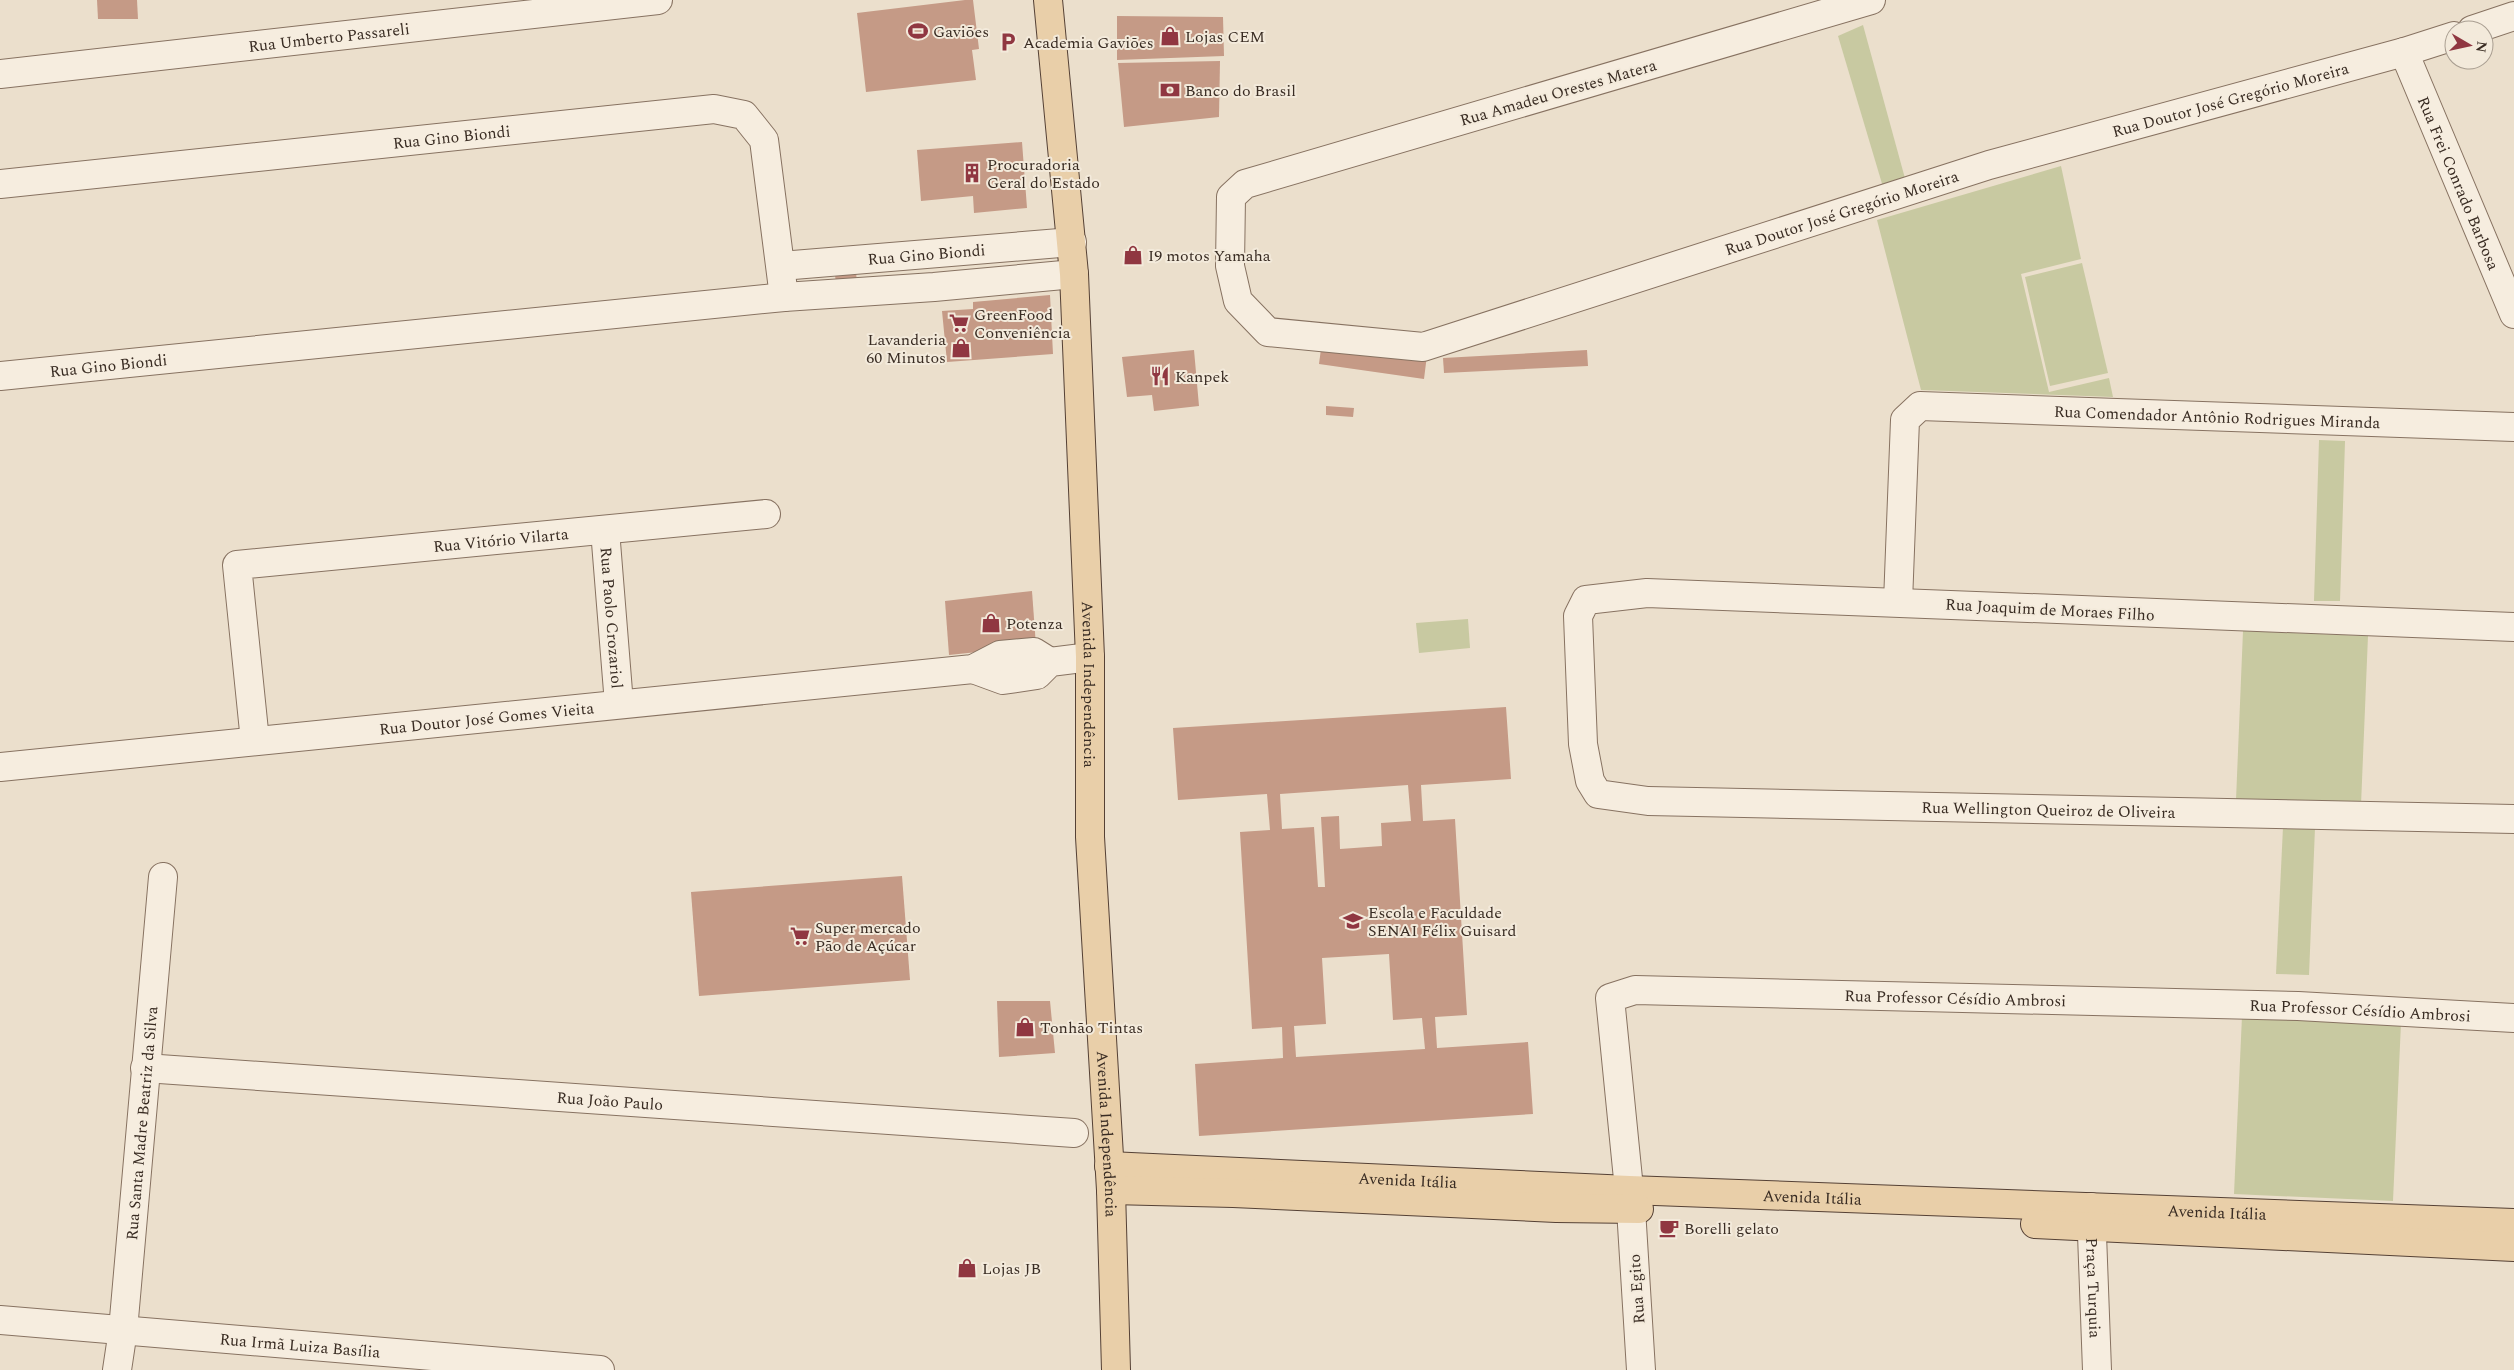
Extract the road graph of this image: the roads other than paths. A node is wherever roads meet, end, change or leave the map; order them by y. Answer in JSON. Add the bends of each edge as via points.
{"nodes":[{"id":1,"x":658,"y":0,"type":"edge"},
{"id":2,"x":1048,"y":0,"type":"edge"},
{"id":3,"x":1871,"y":0,"type":"edge"},
{"id":4,"x":2514,"y":16,"type":"edge"},
{"id":5,"x":2494,"y":23,"type":"edge"},
{"id":6,"x":2444,"y":39,"type":"edge"},
{"id":7,"x":2404,"y":52,"type":"junction"},
{"id":8,"x":0,"y":74,"type":"edge"},
{"id":9,"x":0,"y":184,"type":"edge"},
{"id":10,"x":1072,"y":242,"type":"junction"},
{"id":11,"x":781,"y":266,"type":"junction"},
{"id":12,"x":1074,"y":274,"type":"junction"},
{"id":13,"x":784,"y":297,"type":"junction"},
{"id":14,"x":1238,"y":301,"type":"joint"},
{"id":15,"x":2514,"y":314,"type":"edge"},
{"id":16,"x":0,"y":376,"type":"edge"},
{"id":17,"x":2514,"y":427,"type":"edge"},
{"id":18,"x":766,"y":514,"type":"dead end"},
{"id":19,"x":605,"y":530,"type":"junction"},
{"id":20,"x":1898,"y":602,"type":"junction"},
{"id":21,"x":2514,"y":627,"type":"edge"},
{"id":22,"x":1090,"y":657,"type":"junction"},
{"id":23,"x":619,"y":704,"type":"junction"},
{"id":24,"x":255,"y":741,"type":"junction"},
{"id":25,"x":0,"y":767,"type":"edge"},
{"id":26,"x":1590,"y":781,"type":"joint"},
{"id":27,"x":2514,"y":819,"type":"edge"},
{"id":28,"x":163,"y":877,"type":"dead end"},
{"id":29,"x":2514,"y":1018,"type":"edge"},
{"id":30,"x":145,"y":1068,"type":"junction"},
{"id":31,"x":1074,"y":1133,"type":"dead end"},
{"id":32,"x":1110,"y":1178,"type":"junction"},
{"id":33,"x":1630,"y":1199,"type":"junction"},
{"id":34,"x":2092,"y":1217,"type":"junction"},
{"id":35,"x":2514,"y":1223,"type":"edge"},
{"id":36,"x":2514,"y":1247,"type":"edge"},
{"id":37,"x":0,"y":1320,"type":"edge"},
{"id":38,"x":123,"y":1330,"type":"junction"},
{"id":39,"x":1111,"y":1363,"type":"edge"},
{"id":40,"x":117,"y":1370,"type":"edge"},
{"id":41,"x":600,"y":1370,"type":"edge"},
{"id":42,"x":1641,"y":1370,"type":"edge"},
{"id":43,"x":2097,"y":1370,"type":"edge"}],
"edges":[{"from":1,"to":8,"type":"street","name":"Rua Umberto Passareli"},
{"from":2,"to":10,"type":"main road","name":"Avenida Independência"},
{"from":3,"to":14,"type":"street","name":"Rua Amadeu Orestes Matera","via":[[1245,184],[1231,197],[1230,266]]},
{"from":4,"to":5,"type":"street"},
{"from":6,"to":7,"type":"street","name":"Rua Doutor José Gregório Moreira"},
{"from":7,"to":14,"type":"street","name":"Rua Doutor José Gregório Moreira","via":[[1989,165],[1422,347],[1268,332]]},
{"from":7,"to":15,"type":"street","name":"Rua Frei Conrado Barbosa"},
{"from":9,"to":11,"type":"street","name":"Rua Gino Biondi","via":[[714,109],[744,115],[764,140]]},
{"from":10,"to":11,"type":"street","name":"Rua Gino Biondi"},
{"from":10,"to":12,"type":"main road","name":"Avenida Independência"},
{"from":11,"to":13,"type":"street","name":"Rua Gino Biondi"},
{"from":12,"to":13,"type":"street","name":"Rua Gino Biondi"},
{"from":12,"to":22,"type":"main road","name":"Avenida Independência"},
{"from":13,"to":16,"type":"street","name":"Rua Gino Biondi"},
{"from":17,"to":20,"type":"street","name":"Rua Comendador Antônio Rodrigues Miranda","via":[[1920,406],[1905,420]]},
{"from":18,"to":19,"type":"street","name":"Rua Vitório Vilarta"},
{"from":19,"to":23,"type":"street","name":"Rua Paolo Crozariol"},
{"from":19,"to":24,"type":"street","name":"Rua Vitório Vilarta","via":[[237,565]]},
{"from":20,"to":21,"type":"street","name":"Rua Joaquim de Moraes Filho"},
{"from":20,"to":26,"type":"street","name":"Rua Joaquim de Moraes Filho","via":[[1647,593],[1586,600],[1578,616],[1583,744]]},
{"from":22,"to":23,"type":"street","name":"Rua Doutor José Gomes Vieita","via":[[1050,662],[1034,652],[1026,652],[1000,655],[973,669]]},
{"from":22,"to":32,"type":"main road","name":"Avenida Independência","via":[[1090,837]]},
{"from":23,"to":24,"type":"street","name":"Rua Doutor José Gomes Vieita"},
{"from":24,"to":25,"type":"street","name":"Rua Doutor José Gomes Vieita"},
{"from":26,"to":27,"type":"street","name":"Rua Wellington Queiroz de Oliveira","via":[[1598,794],[1648,801]]},
{"from":28,"to":30,"type":"street","name":"Rua Santa Madre Beatriz da Silva"},
{"from":29,"to":33,"type":"street","name":"Rua Professor Césídio Ambrosi","via":[[2298,1006],[1635,990],[1610,998]]},
{"from":30,"to":31,"type":"street","name":"Rua João Paulo"},
{"from":30,"to":38,"type":"street","name":"Rua Santa Madre Beatriz da Silva"},
{"from":32,"to":33,"type":"main road","name":"Avenida Itália","via":[[1233,1193],[1556,1208]]},
{"from":32,"to":39,"type":"main road","name":"Avenida Independência"},
{"from":33,"to":34,"type":"main road","name":"Avenida Itália"},
{"from":33,"to":42,"type":"street","name":"Rua Egito"},
{"from":34,"to":35,"type":"main road","name":"Avenida Itália"},
{"from":34,"to":36,"type":"main road","name":"Avenida Itália"},
{"from":34,"to":43,"type":"street","name":"Praça Turquia"},
{"from":37,"to":38,"type":"street","name":"Rua Irmã Luiza Basília"},
{"from":38,"to":40,"type":"street","name":"Rua Santa Madre Beatriz da Silva"},
{"from":38,"to":41,"type":"street","name":"Rua Irmã Luiza Basília"}]}
